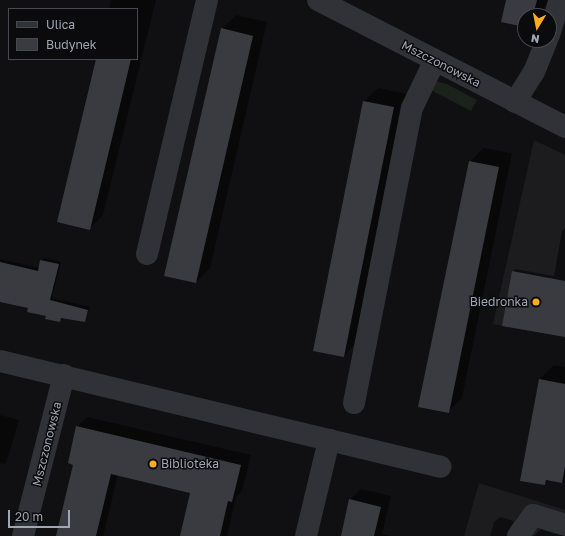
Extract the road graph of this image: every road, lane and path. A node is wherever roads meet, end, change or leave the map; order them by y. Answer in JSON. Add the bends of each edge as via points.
{"nodes":[{"id":1,"x":207,"y":0,"type":"edge"},
{"id":2,"x":318,"y":0,"type":"edge"},
{"id":3,"x":560,"y":0,"type":"edge"},
{"id":4,"x":557,"y":10,"type":"edge"},
{"id":5,"x":544,"y":48,"type":"edge"},
{"id":6,"x":435,"y":60,"type":"junction"},
{"id":7,"x":515,"y":102,"type":"junction"},
{"id":8,"x":565,"y":127,"type":"edge"},
{"id":9,"x":146,"y":254,"type":"dead end"},
{"id":10,"x":0,"y":361,"type":"edge"},
{"id":11,"x":64,"y":375,"type":"junction"},
{"id":12,"x":354,"y":404,"type":"dead end"},
{"id":13,"x":329,"y":440,"type":"junction"},
{"id":14,"x":440,"y":467,"type":"dead end"},
{"id":15,"x":565,"y":525,"type":"edge"},
{"id":16,"x":23,"y":536,"type":"edge"},
{"id":17,"x":306,"y":536,"type":"edge"},
{"id":18,"x":518,"y":536,"type":"edge"}],
"edges":[{"from":1,"to":9,"type":"street"},
{"from":2,"to":6,"type":"street","name":"Mszczonowska"},
{"from":3,"to":4,"type":"street"},
{"from":5,"to":7,"type":"street","via":[[534,72]]},
{"from":6,"to":7,"type":"street","name":"Mszczonowska"},
{"from":6,"to":12,"type":"street","via":[[412,108]]},
{"from":7,"to":8,"type":"street","name":"Mszczonowska"},
{"from":10,"to":11,"type":"street"},
{"from":11,"to":13,"type":"street"},
{"from":11,"to":16,"type":"street","name":"Mszczonowska"},
{"from":13,"to":14,"type":"street"},
{"from":13,"to":17,"type":"street"},
{"from":15,"to":18,"type":"street","via":[[533,515]]}]}
